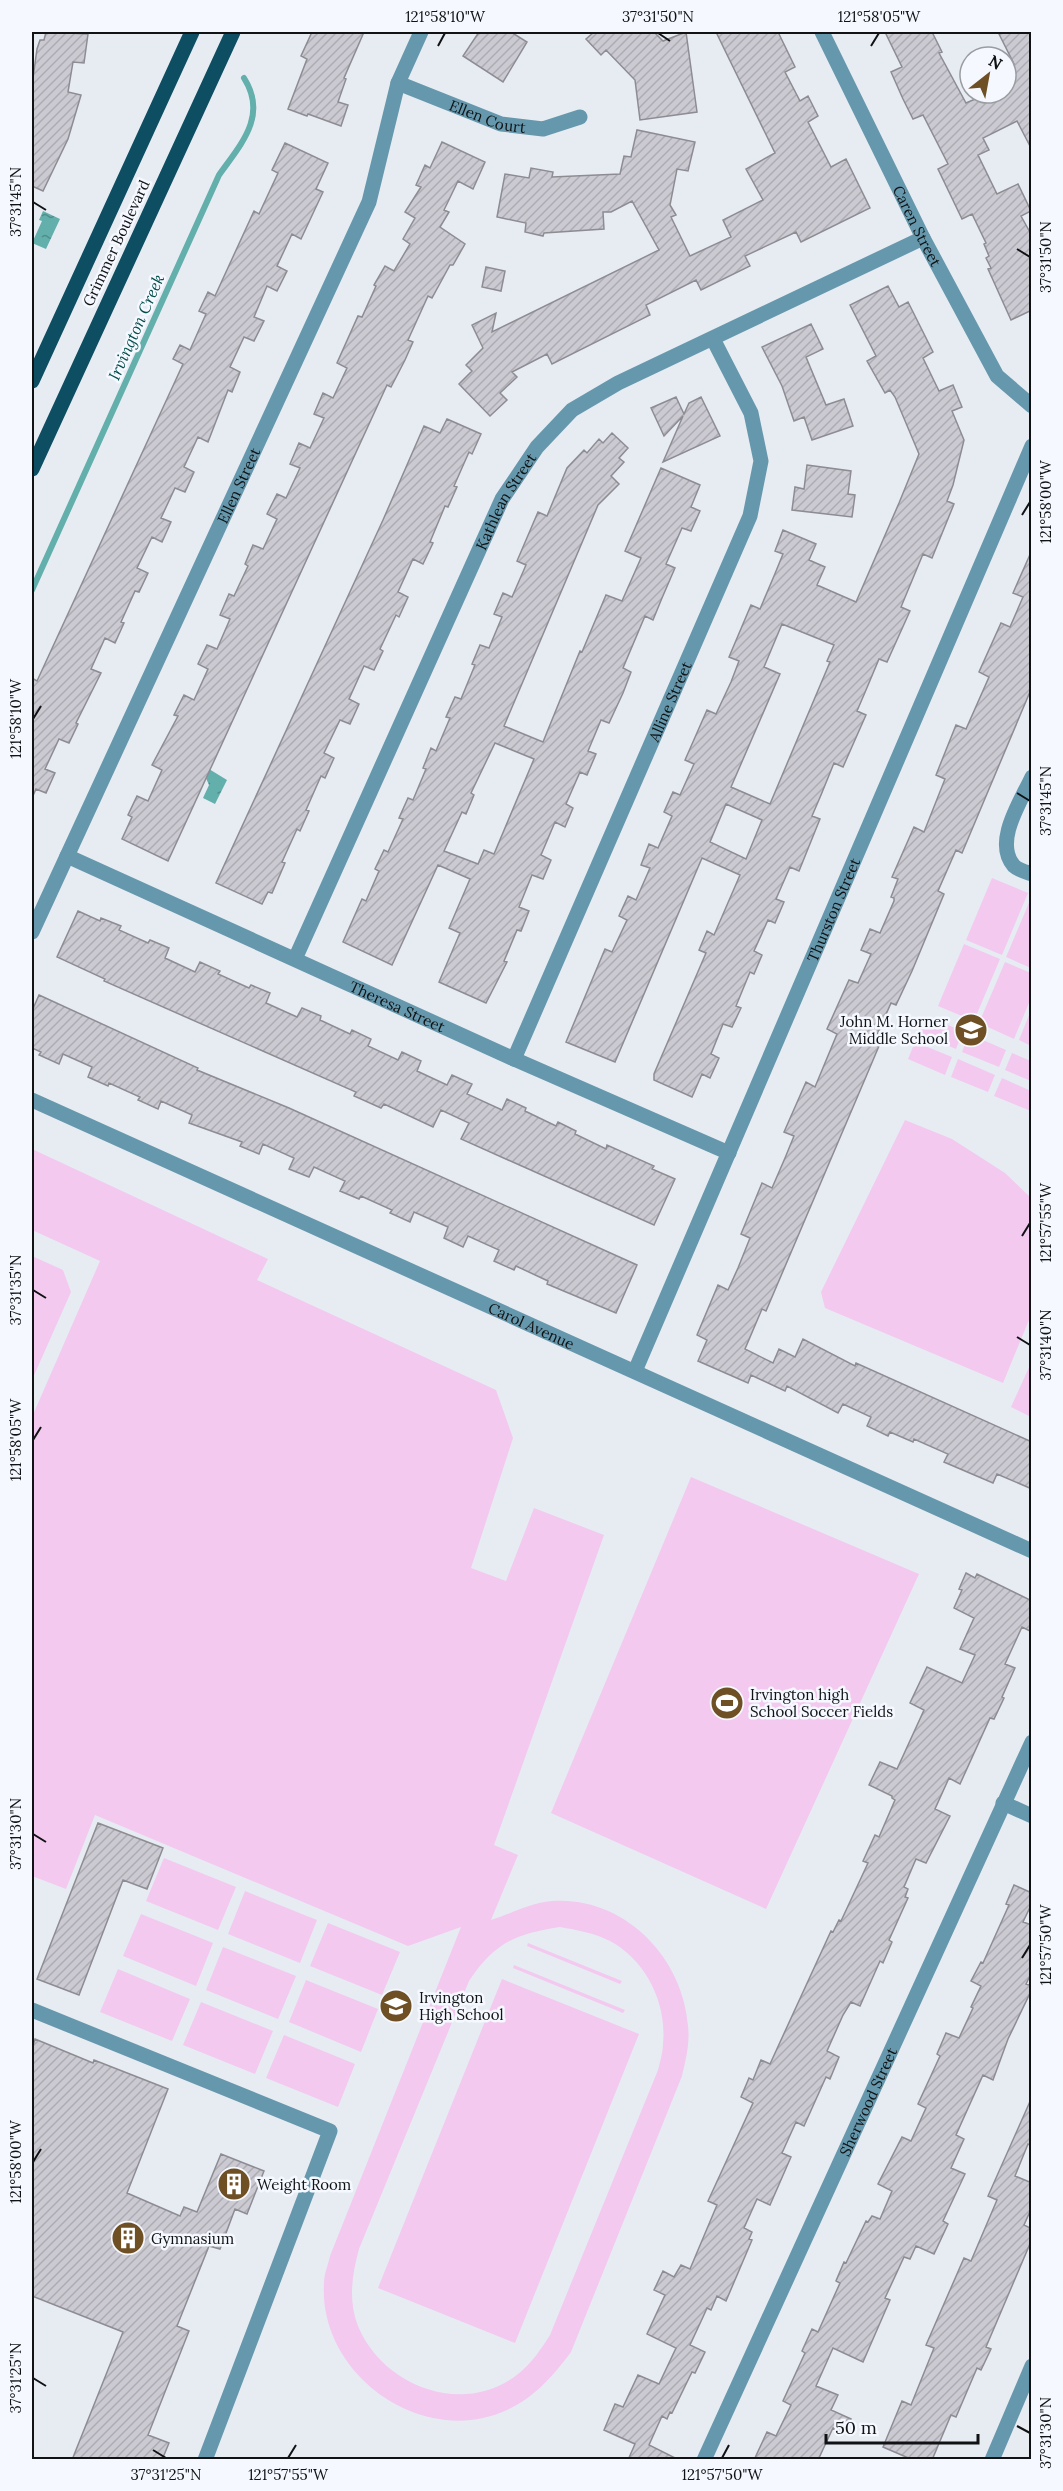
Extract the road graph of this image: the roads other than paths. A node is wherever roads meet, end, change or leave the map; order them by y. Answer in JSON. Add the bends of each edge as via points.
{"nodes":[{"id":1,"x":192,"y":32,"type":"edge"},
{"id":2,"x":233,"y":32,"type":"edge"},
{"id":3,"x":422,"y":32,"type":"edge"},
{"id":4,"x":822,"y":32,"type":"edge"},
{"id":5,"x":398,"y":83,"type":"junction"},
{"id":6,"x":580,"y":117,"type":"dead end"},
{"id":7,"x":923,"y":238,"type":"junction"},
{"id":8,"x":713,"y":339,"type":"junction"},
{"id":9,"x":32,"y":381,"type":"edge"},
{"id":10,"x":1032,"y":406,"type":"edge"},
{"id":11,"x":1032,"y":446,"type":"edge"},
{"id":12,"x":32,"y":469,"type":"edge"},
{"id":13,"x":1032,"y":777,"type":"edge"},
{"id":14,"x":67,"y":856,"type":"junction"},
{"id":15,"x":1032,"y":874,"type":"edge"},
{"id":16,"x":32,"y":932,"type":"edge"},
{"id":17,"x":295,"y":959,"type":"junction"},
{"id":18,"x":513,"y":1059,"type":"junction"},
{"id":19,"x":32,"y":1100,"type":"edge"},
{"id":20,"x":729,"y":1153,"type":"junction"},
{"id":21,"x":635,"y":1371,"type":"junction"},
{"id":22,"x":1032,"y":1551,"type":"edge"},
{"id":23,"x":1032,"y":1742,"type":"edge"},
{"id":24,"x":1003,"y":1803,"type":"junction"},
{"id":25,"x":1032,"y":1816,"type":"edge"},
{"id":26,"x":32,"y":2010,"type":"edge"},
{"id":27,"x":1032,"y":2366,"type":"edge"},
{"id":28,"x":205,"y":2460,"type":"edge"},
{"id":29,"x":704,"y":2460,"type":"edge"},
{"id":30,"x":992,"y":2460,"type":"edge"}],
"edges":[{"from":1,"to":9,"type":"main road","name":"Grimmer Boulevard"},
{"from":2,"to":12,"type":"main road","name":"Grimmer Boulevard"},
{"from":3,"to":5,"type":"street","name":"Ellen Street"},
{"from":4,"to":7,"type":"street","name":"Caren Street"},
{"from":5,"to":6,"type":"street","name":"Ellen Court","via":[[501,124],[543,129]]},
{"from":5,"to":14,"type":"street","name":"Ellen Street","via":[[369,202]]},
{"from":7,"to":8,"type":"street","name":"Kathlean Street"},
{"from":7,"to":10,"type":"street","name":"Caren Street","via":[[997,376]]},
{"from":8,"to":17,"type":"street","name":"Kathlean Street","via":[[618,382],[572,410],[537,447],[502,499]]},
{"from":8,"to":18,"type":"street","name":"Alline Street","via":[[751,413],[761,461],[750,516]]},
{"from":11,"to":20,"type":"street","name":"Thurston Street"},
{"from":13,"to":15,"type":"street","via":[[1009,830],[1006,851],[1015,868]]},
{"from":14,"to":16,"type":"street","name":"Ellen Street"},
{"from":14,"to":17,"type":"street","name":"Theresa Street"},
{"from":17,"to":18,"type":"street","name":"Theresa Street"},
{"from":18,"to":20,"type":"street","name":"Theresa Street"},
{"from":19,"to":21,"type":"street","name":"Carol Avenue"},
{"from":20,"to":21,"type":"street","name":"Thurston Street"},
{"from":21,"to":22,"type":"street","name":"Carol Avenue"},
{"from":23,"to":24,"type":"street","name":"Sherwood Street"},
{"from":24,"to":25,"type":"street"},
{"from":24,"to":29,"type":"street","name":"Sherwood Street"},
{"from":26,"to":28,"type":"street","via":[[330,2131]]},
{"from":27,"to":30,"type":"street"}]}
